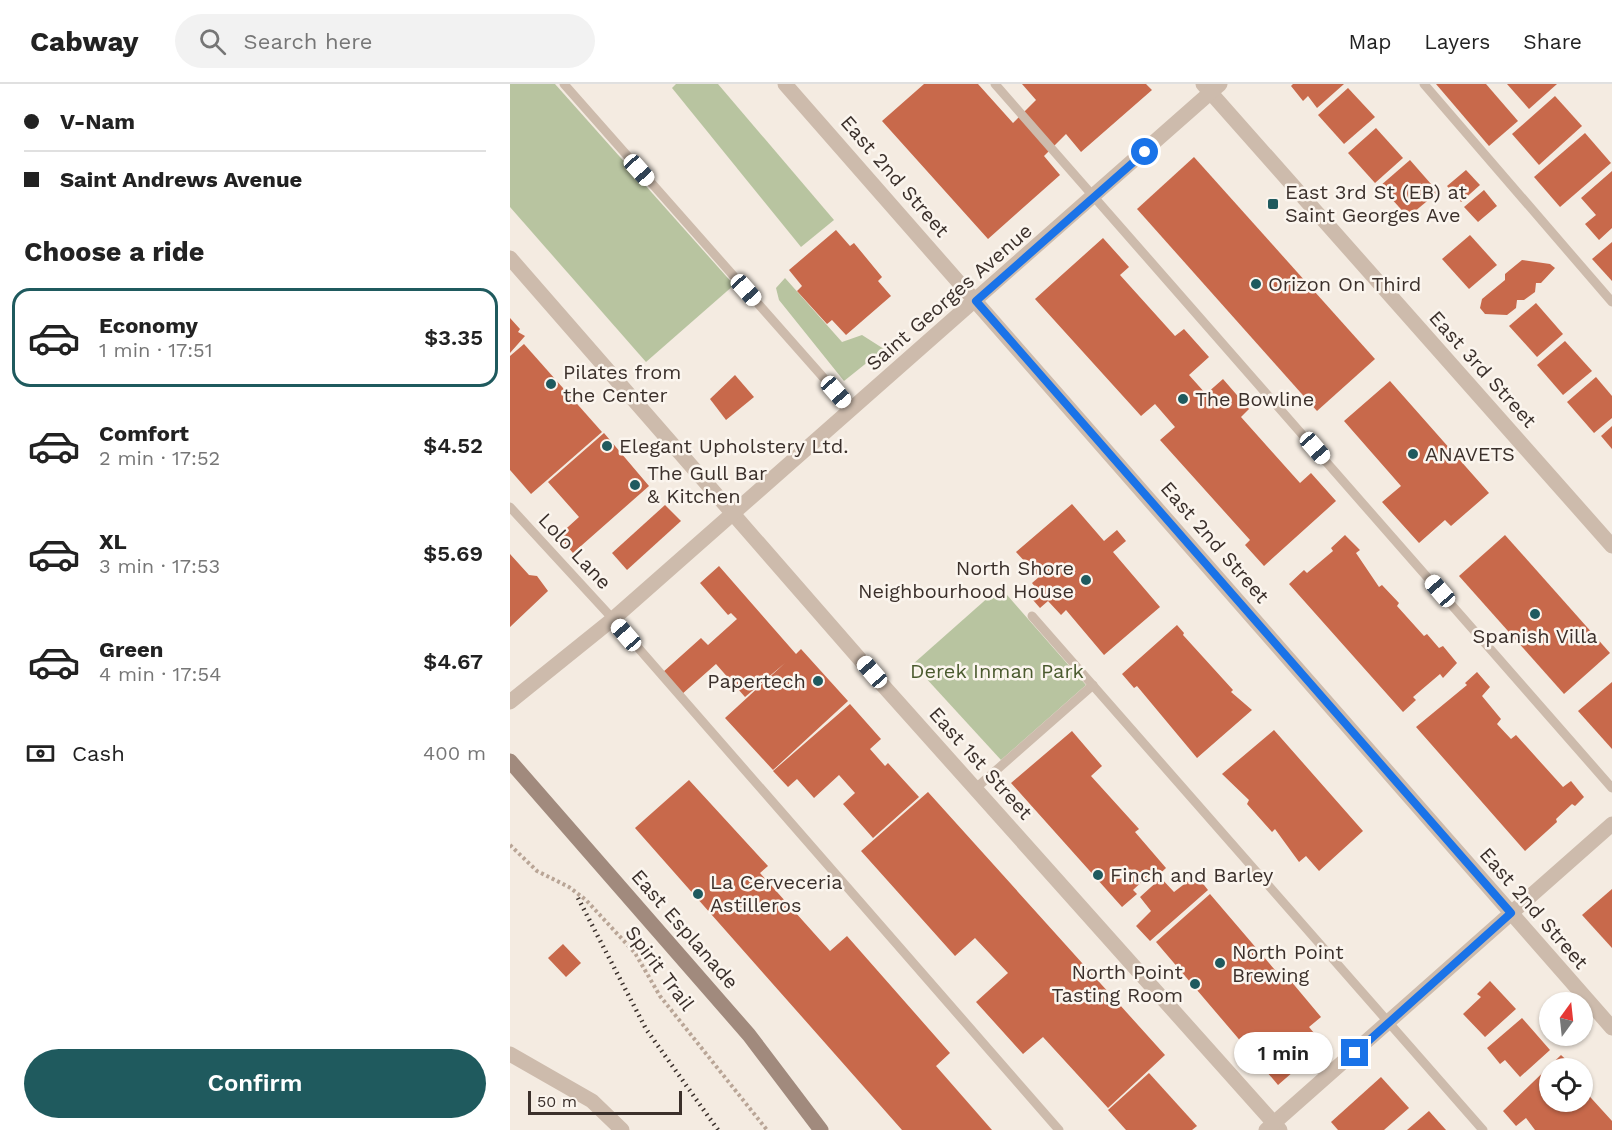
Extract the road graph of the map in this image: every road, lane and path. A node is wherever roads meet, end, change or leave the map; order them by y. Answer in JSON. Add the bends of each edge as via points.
{"nodes":[{"id":1,"x":564,"y":84,"type":"edge"},
{"id":2,"x":785,"y":84,"type":"edge"},
{"id":3,"x":995,"y":84,"type":"edge"},
{"id":4,"x":1424,"y":84,"type":"edge"},
{"id":5,"x":1211,"y":87,"type":"edge"},
{"id":6,"x":1094,"y":197,"type":"junction"},
{"id":7,"x":510,"y":258,"type":"edge"},
{"id":8,"x":976,"y":301,"type":"junction"},
{"id":9,"x":1612,"y":302,"type":"edge"},
{"id":10,"x":852,"y":410,"type":"junction"},
{"id":11,"x":510,"y":507,"type":"edge"},
{"id":12,"x":732,"y":513,"type":"junction"},
{"id":13,"x":1612,"y":546,"type":"edge"},
{"id":14,"x":1032,"y":616,"type":"dead end"},
{"id":15,"x":613,"y":619,"type":"junction"},
{"id":16,"x":1093,"y":685,"type":"junction"},
{"id":17,"x":510,"y":702,"type":"edge"},
{"id":18,"x":510,"y":761,"type":"edge"},
{"id":19,"x":976,"y":788,"type":"junction"},
{"id":20,"x":1612,"y":788,"type":"edge"},
{"id":21,"x":1612,"y":824,"type":"edge"},
{"id":22,"x":510,"y":845,"type":"edge"},
{"id":23,"x":1511,"y":913,"type":"junction"},
{"id":24,"x":1391,"y":1022,"type":"junction"},
{"id":25,"x":1612,"y":1028,"type":"edge"},
{"id":26,"x":510,"y":1054,"type":"edge"},
{"id":27,"x":1274,"y":1128,"type":"edge"},
{"id":28,"x":622,"y":1130,"type":"edge"},
{"id":29,"x":767,"y":1130,"type":"edge"},
{"id":30,"x":821,"y":1130,"type":"edge"},
{"id":31,"x":1059,"y":1130,"type":"edge"},
{"id":32,"x":1483,"y":1130,"type":"edge"}],
"edges":[{"from":1,"to":10,"type":"lane"},
{"from":2,"to":8,"type":"street","name":"East 2nd Street"},
{"from":3,"to":6,"type":"lane"},
{"from":4,"to":9,"type":"lane"},
{"from":5,"to":6,"type":"street","name":"Saint Georges Avenue"},
{"from":5,"to":13,"type":"street","name":"East 3rd Street"},
{"from":6,"to":8,"type":"street","name":"Saint Georges Avenue"},
{"from":6,"to":20,"type":"lane"},
{"from":7,"to":12,"type":"street","name":"East 1st Street"},
{"from":8,"to":10,"type":"street","name":"Saint Georges Avenue"},
{"from":8,"to":23,"type":"street","name":"East 2nd Street"},
{"from":10,"to":12,"type":"street","name":"Saint Georges Avenue"},
{"from":11,"to":15,"type":"lane","name":"Lolo Lane"},
{"from":12,"to":15,"type":"street","name":"Saint Georges Avenue"},
{"from":12,"to":19,"type":"street","name":"East 1st Street"},
{"from":14,"to":16,"type":"lane"},
{"from":15,"to":17,"type":"street","name":"Saint Georges Avenue"},
{"from":15,"to":31,"type":"lane","name":"Lolo Lane"},
{"from":16,"to":19,"type":"lane"},
{"from":16,"to":24,"type":"lane"},
{"from":18,"to":30,"type":"main road","name":"East Esplanade","via":[[749,1035]]},
{"from":19,"to":27,"type":"street","name":"East 1st Street"},
{"from":21,"to":23,"type":"street"},
{"from":22,"to":29,"type":"path","name":"Spirit Trail","via":[[537,871],[569,886],[586,900],[635,953],[660,996]]},
{"from":23,"to":24,"type":"street"},
{"from":23,"to":25,"type":"street","name":"East 2nd Street"},
{"from":24,"to":27,"type":"street"},
{"from":24,"to":32,"type":"lane"},
{"from":26,"to":28,"type":"street","via":[[592,1101]]}]}
